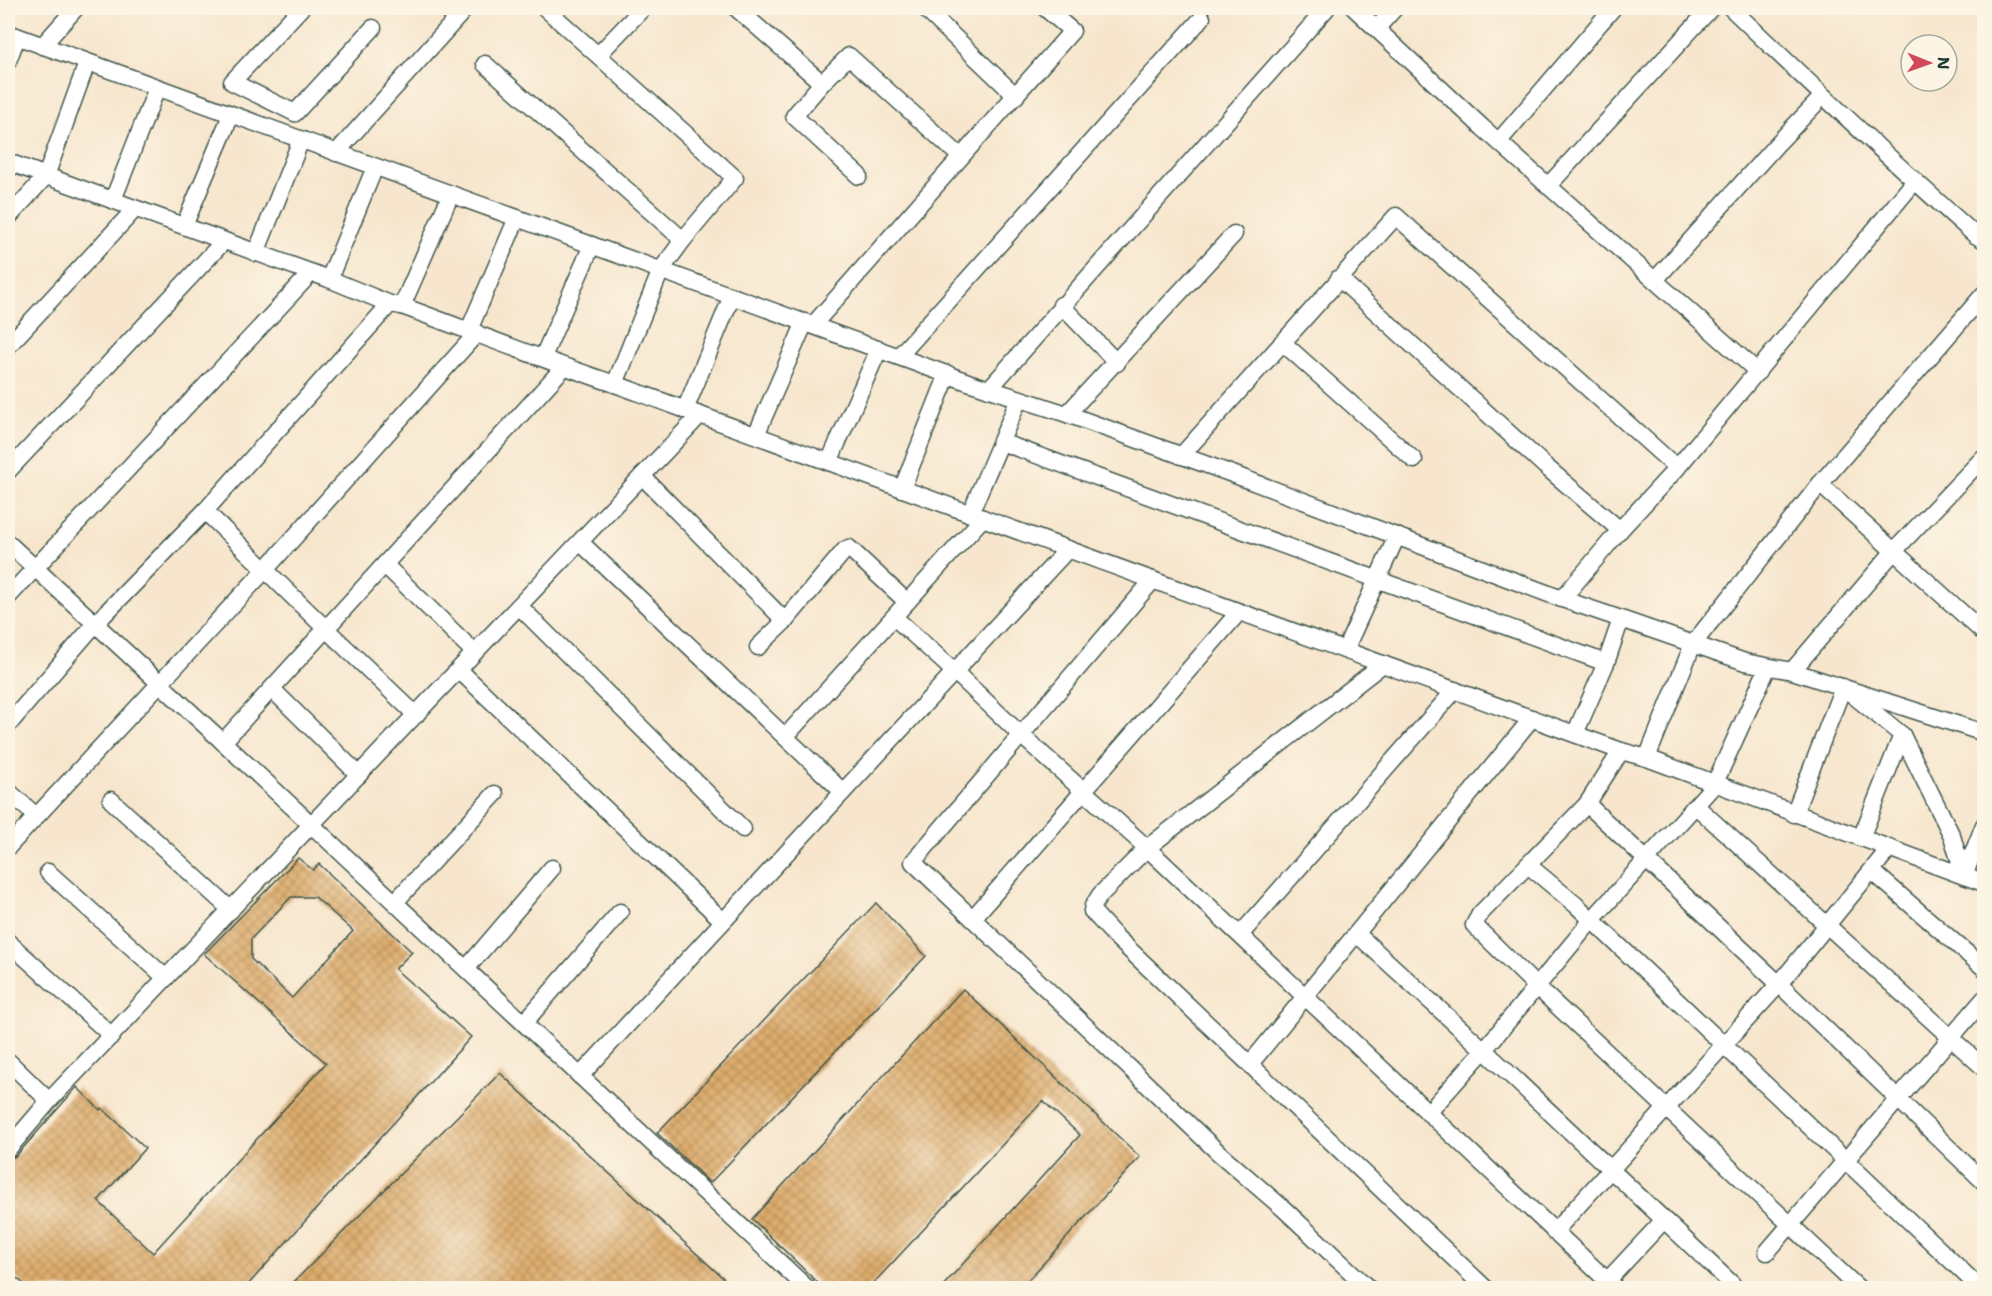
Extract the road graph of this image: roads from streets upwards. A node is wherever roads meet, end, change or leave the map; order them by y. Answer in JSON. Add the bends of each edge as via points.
{"nodes":[{"id":1,"x":76,"y":8,"type":"edge"},
{"id":2,"x":301,"y":8,"type":"edge"},
{"id":3,"x":466,"y":8,"type":"edge"},
{"id":4,"x":545,"y":8,"type":"edge"},
{"id":5,"x":643,"y":8,"type":"edge"},
{"id":6,"x":736,"y":8,"type":"edge"},
{"id":7,"x":924,"y":8,"type":"edge"},
{"id":8,"x":1045,"y":8,"type":"edge"},
{"id":9,"x":1327,"y":8,"type":"edge"},
{"id":10,"x":1354,"y":8,"type":"edge"},
{"id":11,"x":1395,"y":8,"type":"edge"},
{"id":12,"x":1613,"y":8,"type":"edge"},
{"id":13,"x":1711,"y":8,"type":"edge"},
{"id":14,"x":1731,"y":8,"type":"edge"},
{"id":15,"x":1202,"y":18,"type":"dead end"},
{"id":16,"x":373,"y":28,"type":"dead end"},
{"id":17,"x":1377,"y":28,"type":"junction"},
{"id":18,"x":12,"y":35,"type":"edge"},
{"id":19,"x":42,"y":46,"type":"junction"},
{"id":20,"x":598,"y":56,"type":"junction"},
{"id":21,"x":8,"y":61,"type":"edge"},
{"id":22,"x":87,"y":63,"type":"junction"},
{"id":23,"x":485,"y":64,"type":"dead end"},
{"id":24,"x":822,"y":83,"type":"junction"},
{"id":25,"x":157,"y":88,"type":"junction"},
{"id":26,"x":1016,"y":96,"type":"junction"},
{"id":27,"x":1822,"y":96,"type":"junction"},
{"id":28,"x":231,"y":115,"type":"junction"},
{"id":29,"x":301,"y":140,"type":"junction"},
{"id":30,"x":1499,"y":141,"type":"junction"},
{"id":31,"x":336,"y":153,"type":"junction"},
{"id":32,"x":962,"y":157,"type":"junction"},
{"id":33,"x":8,"y":162,"type":"edge"},
{"id":34,"x":375,"y":167,"type":"junction"},
{"id":35,"x":46,"y":176,"type":"junction"},
{"id":36,"x":859,"y":176,"type":"dead end"},
{"id":37,"x":1915,"y":181,"type":"junction"},
{"id":38,"x":1548,"y":186,"type":"junction"},
{"id":39,"x":451,"y":194,"type":"junction"},
{"id":40,"x":113,"y":200,"type":"junction"},
{"id":41,"x":135,"y":209,"type":"junction"},
{"id":42,"x":8,"y":218,"type":"edge"},
{"id":43,"x":518,"y":218,"type":"junction"},
{"id":44,"x":184,"y":226,"type":"junction"},
{"id":45,"x":1234,"y":234,"type":"dead end"},
{"id":46,"x":683,"y":240,"type":"junction"},
{"id":47,"x":1984,"y":240,"type":"edge"},
{"id":48,"x":224,"y":241,"type":"junction"},
{"id":49,"x":592,"y":245,"type":"junction"},
{"id":50,"x":256,"y":253,"type":"junction"},
{"id":51,"x":661,"y":270,"type":"junction"},
{"id":52,"x":311,"y":273,"type":"junction"},
{"id":53,"x":1339,"y":278,"type":"junction"},
{"id":54,"x":329,"y":279,"type":"junction"},
{"id":55,"x":1655,"y":280,"type":"junction"},
{"id":56,"x":1984,"y":294,"type":"edge"},
{"id":57,"x":732,"y":296,"type":"junction"},
{"id":58,"x":396,"y":305,"type":"junction"},
{"id":59,"x":1061,"y":305,"type":"junction"},
{"id":60,"x":809,"y":324,"type":"junction"},
{"id":61,"x":473,"y":332,"type":"junction"},
{"id":62,"x":1282,"y":342,"type":"junction"},
{"id":63,"x":8,"y":346,"type":"edge"},
{"id":64,"x":879,"y":349,"type":"junction"},
{"id":65,"x":543,"y":357,"type":"junction"},
{"id":66,"x":899,"y":357,"type":"junction"},
{"id":67,"x":1117,"y":363,"type":"junction"},
{"id":68,"x":564,"y":367,"type":"junction"},
{"id":69,"x":1758,"y":372,"type":"junction"},
{"id":70,"x":948,"y":374,"type":"junction"},
{"id":71,"x":615,"y":384,"type":"junction"},
{"id":72,"x":989,"y":389,"type":"junction"},
{"id":73,"x":1019,"y":399,"type":"junction"},
{"id":74,"x":692,"y":412,"type":"junction"},
{"id":75,"x":1067,"y":414,"type":"junction"},
{"id":76,"x":756,"y":435,"type":"junction"},
{"id":77,"x":1001,"y":442,"type":"junction"},
{"id":78,"x":1181,"y":456,"type":"junction"},
{"id":79,"x":1984,"y":458,"type":"edge"},
{"id":80,"x":1414,"y":460,"type":"dead end"},
{"id":81,"x":829,"y":462,"type":"junction"},
{"id":82,"x":1677,"y":468,"type":"junction"},
{"id":83,"x":8,"y":471,"type":"edge"},
{"id":84,"x":642,"y":476,"type":"junction"},
{"id":85,"x":1820,"y":484,"type":"junction"},
{"id":86,"x":902,"y":489,"type":"junction"},
{"id":87,"x":205,"y":511,"type":"junction"},
{"id":88,"x":977,"y":516,"type":"junction"},
{"id":89,"x":1620,"y":530,"type":"junction"},
{"id":90,"x":1397,"y":536,"type":"junction"},
{"id":91,"x":580,"y":542,"type":"junction"},
{"id":92,"x":8,"y":543,"type":"edge"},
{"id":93,"x":1068,"y":549,"type":"junction"},
{"id":94,"x":1894,"y":551,"type":"junction"},
{"id":95,"x":385,"y":565,"type":"junction"},
{"id":96,"x":34,"y":568,"type":"junction"},
{"id":97,"x":265,"y":570,"type":"junction"},
{"id":98,"x":1154,"y":580,"type":"junction"},
{"id":99,"x":1376,"y":581,"type":"junction"},
{"id":100,"x":8,"y":597,"type":"edge"},
{"id":101,"x":1562,"y":599,"type":"junction"},
{"id":102,"x":907,"y":602,"type":"junction"},
{"id":103,"x":519,"y":606,"type":"junction"},
{"id":104,"x":1239,"y":612,"type":"junction"},
{"id":105,"x":894,"y":617,"type":"junction"},
{"id":106,"x":1621,"y":619,"type":"junction"},
{"id":107,"x":785,"y":621,"type":"junction"},
{"id":108,"x":95,"y":624,"type":"junction"},
{"id":109,"x":326,"y":629,"type":"junction"},
{"id":110,"x":1984,"y":633,"type":"edge"},
{"id":111,"x":1693,"y":644,"type":"junction"},
{"id":112,"x":758,"y":647,"type":"dead end"},
{"id":113,"x":1345,"y":650,"type":"junction"},
{"id":114,"x":474,"y":652,"type":"junction"},
{"id":115,"x":1606,"y":663,"type":"junction"},
{"id":116,"x":1383,"y":664,"type":"junction"},
{"id":117,"x":1768,"y":667,"type":"junction"},
{"id":118,"x":459,"y":670,"type":"junction"},
{"id":119,"x":1792,"y":671,"type":"junction"},
{"id":120,"x":955,"y":672,"type":"junction"},
{"id":121,"x":160,"y":684,"type":"junction"},
{"id":122,"x":1843,"y":687,"type":"junction"},
{"id":123,"x":272,"y":689,"type":"junction"},
{"id":124,"x":1455,"y":690,"type":"junction"},
{"id":125,"x":416,"y":715,"type":"junction"},
{"id":126,"x":1532,"y":718,"type":"junction"},
{"id":127,"x":8,"y":725,"type":"edge"},
{"id":128,"x":1982,"y":729,"type":"edge"},
{"id":129,"x":1575,"y":734,"type":"junction"},
{"id":130,"x":1021,"y":735,"type":"junction"},
{"id":131,"x":1902,"y":735,"type":"junction"},
{"id":132,"x":785,"y":737,"type":"junction"},
{"id":133,"x":224,"y":742,"type":"junction"},
{"id":134,"x":1621,"y":751,"type":"junction"},
{"id":135,"x":1647,"y":758,"type":"junction"},
{"id":136,"x":359,"y":775,"type":"junction"},
{"id":137,"x":1714,"y":785,"type":"junction"},
{"id":138,"x":8,"y":791,"type":"edge"},
{"id":139,"x":1083,"y":791,"type":"junction"},
{"id":140,"x":843,"y":792,"type":"junction"},
{"id":141,"x":495,"y":794,"type":"dead end"},
{"id":142,"x":111,"y":800,"type":"dead end"},
{"id":143,"x":1587,"y":804,"type":"junction"},
{"id":144,"x":1696,"y":806,"type":"junction"},
{"id":145,"x":1794,"y":814,"type":"junction"},
{"id":146,"x":35,"y":815,"type":"junction"},
{"id":147,"x":312,"y":825,"type":"junction"},
{"id":148,"x":1984,"y":825,"type":"edge"},
{"id":149,"x":743,"y":828,"type":"dead end"},
{"id":150,"x":1861,"y":838,"type":"junction"},
{"id":151,"x":8,"y":847,"type":"edge"},
{"id":152,"x":1147,"y":848,"type":"junction"},
{"id":153,"x":1889,"y":849,"type":"junction"},
{"id":154,"x":1647,"y":859,"type":"junction"},
{"id":155,"x":1528,"y":865,"type":"junction"},
{"id":156,"x":552,"y":868,"type":"dead end"},
{"id":157,"x":1872,"y":871,"type":"junction"},
{"id":158,"x":48,"y":872,"type":"dead end"},
{"id":159,"x":1964,"y":876,"type":"junction"},
{"id":160,"x":1984,"y":883,"type":"edge"},
{"id":161,"x":394,"y":902,"type":"junction"},
{"id":162,"x":231,"y":910,"type":"junction"},
{"id":163,"x":620,"y":912,"type":"dead end"},
{"id":164,"x":973,"y":918,"type":"junction"},
{"id":165,"x":723,"y":921,"type":"junction"},
{"id":166,"x":1591,"y":921,"type":"junction"},
{"id":167,"x":1828,"y":925,"type":"junction"},
{"id":168,"x":1357,"y":934,"type":"junction"},
{"id":169,"x":1240,"y":935,"type":"junction"},
{"id":170,"x":8,"y":942,"type":"edge"},
{"id":171,"x":1984,"y":968,"type":"edge"},
{"id":172,"x":466,"y":969,"type":"junction"},
{"id":173,"x":166,"y":978,"type":"junction"},
{"id":174,"x":1779,"y":984,"type":"junction"},
{"id":175,"x":1536,"y":986,"type":"junction"},
{"id":176,"x":1305,"y":996,"type":"junction"},
{"id":177,"x":1984,"y":999,"type":"edge"},
{"id":178,"x":524,"y":1023,"type":"junction"},
{"id":179,"x":112,"y":1036,"type":"junction"},
{"id":180,"x":1952,"y":1038,"type":"junction"},
{"id":181,"x":1724,"y":1045,"type":"junction"},
{"id":182,"x":1484,"y":1050,"type":"junction"},
{"id":183,"x":8,"y":1062,"type":"edge"},
{"id":184,"x":1250,"y":1064,"type":"junction"},
{"id":185,"x":1984,"y":1068,"type":"edge"},
{"id":186,"x":580,"y":1076,"type":"junction"},
{"id":187,"x":1899,"y":1100,"type":"junction"},
{"id":188,"x":49,"y":1101,"type":"junction"},
{"id":189,"x":1666,"y":1108,"type":"junction"},
{"id":190,"x":1428,"y":1113,"type":"junction"},
{"id":191,"x":8,"y":1149,"type":"edge"},
{"id":192,"x":1846,"y":1161,"type":"junction"},
{"id":193,"x":1611,"y":1169,"type":"junction"},
{"id":194,"x":1984,"y":1182,"type":"edge"},
{"id":195,"x":1663,"y":1221,"type":"junction"},
{"id":196,"x":1790,"y":1224,"type":"junction"},
{"id":197,"x":1554,"y":1232,"type":"junction"},
{"id":198,"x":1767,"y":1252,"type":"dead end"},
{"id":199,"x":1611,"y":1285,"type":"edge"},
{"id":200,"x":807,"y":1288,"type":"edge"},
{"id":201,"x":1368,"y":1288,"type":"edge"},
{"id":202,"x":1485,"y":1288,"type":"edge"},
{"id":203,"x":1728,"y":1288,"type":"edge"},
{"id":204,"x":1858,"y":1288,"type":"edge"},
{"id":205,"x":1980,"y":1288,"type":"edge"}],
"edges":[{"from":1,"to":19,"type":"street"},
{"from":2,"to":16,"type":"street","via":[[232,82],[296,113]]},
{"from":3,"to":31,"type":"street"},
{"from":4,"to":20,"type":"street"},
{"from":5,"to":20,"type":"street"},
{"from":6,"to":24,"type":"street"},
{"from":7,"to":26,"type":"street"},
{"from":8,"to":26,"type":"street","via":[[1072,32]]},
{"from":9,"to":59,"type":"street"},
{"from":10,"to":17,"type":"street"},
{"from":11,"to":17,"type":"street"},
{"from":12,"to":30,"type":"street"},
{"from":13,"to":38,"type":"street"},
{"from":14,"to":27,"type":"street"},
{"from":15,"to":66,"type":"street"},
{"from":17,"to":30,"type":"street"},
{"from":18,"to":19,"type":"street"},
{"from":18,"to":21,"type":"street"},
{"from":19,"to":22,"type":"street"},
{"from":20,"to":46,"type":"street","via":[[735,178]]},
{"from":22,"to":25,"type":"street"},
{"from":22,"to":35,"type":"street"},
{"from":23,"to":46,"type":"street"},
{"from":24,"to":32,"type":"street","via":[[849,56]]},
{"from":24,"to":36,"type":"street","via":[[794,116]]},
{"from":25,"to":28,"type":"street"},
{"from":25,"to":40,"type":"street"},
{"from":26,"to":32,"type":"street"},
{"from":27,"to":37,"type":"street"},
{"from":27,"to":55,"type":"street"},
{"from":28,"to":29,"type":"street"},
{"from":28,"to":44,"type":"street"},
{"from":29,"to":31,"type":"street"},
{"from":29,"to":50,"type":"street"},
{"from":30,"to":38,"type":"street"},
{"from":31,"to":34,"type":"street"},
{"from":32,"to":60,"type":"street"},
{"from":33,"to":35,"type":"street"},
{"from":34,"to":39,"type":"street"},
{"from":34,"to":54,"type":"street"},
{"from":35,"to":40,"type":"street"},
{"from":35,"to":42,"type":"street"},
{"from":37,"to":47,"type":"street"},
{"from":37,"to":69,"type":"street"},
{"from":38,"to":55,"type":"street"},
{"from":39,"to":43,"type":"street"},
{"from":39,"to":58,"type":"street"},
{"from":40,"to":41,"type":"street"},
{"from":41,"to":44,"type":"street"},
{"from":41,"to":63,"type":"street"},
{"from":43,"to":49,"type":"street"},
{"from":43,"to":61,"type":"street"},
{"from":44,"to":48,"type":"street"},
{"from":45,"to":67,"type":"street"},
{"from":46,"to":51,"type":"street"},
{"from":48,"to":50,"type":"street"},
{"from":48,"to":83,"type":"street"},
{"from":49,"to":51,"type":"street"},
{"from":49,"to":65,"type":"street"},
{"from":50,"to":52,"type":"street"},
{"from":51,"to":57,"type":"street"},
{"from":51,"to":71,"type":"street"},
{"from":52,"to":54,"type":"street"},
{"from":52,"to":96,"type":"street"},
{"from":53,"to":62,"type":"street"},
{"from":53,"to":82,"type":"street","via":[[1396,216]]},
{"from":53,"to":89,"type":"street"},
{"from":54,"to":58,"type":"street"},
{"from":55,"to":69,"type":"street"},
{"from":56,"to":85,"type":"street"},
{"from":57,"to":60,"type":"street"},
{"from":57,"to":74,"type":"street"},
{"from":58,"to":61,"type":"street"},
{"from":58,"to":87,"type":"street"},
{"from":59,"to":67,"type":"street"},
{"from":59,"to":72,"type":"street"},
{"from":60,"to":64,"type":"street"},
{"from":60,"to":76,"type":"street"},
{"from":61,"to":65,"type":"street"},
{"from":61,"to":97,"type":"street"},
{"from":62,"to":78,"type":"street"},
{"from":62,"to":80,"type":"street"},
{"from":64,"to":66,"type":"street"},
{"from":64,"to":81,"type":"street"},
{"from":65,"to":68,"type":"street"},
{"from":66,"to":70,"type":"street"},
{"from":67,"to":75,"type":"street"},
{"from":68,"to":71,"type":"street"},
{"from":68,"to":95,"type":"street"},
{"from":69,"to":82,"type":"street"},
{"from":70,"to":72,"type":"street"},
{"from":70,"to":86,"type":"street"},
{"from":71,"to":74,"type":"street"},
{"from":72,"to":73,"type":"street"},
{"from":73,"to":75,"type":"street"},
{"from":73,"to":77,"type":"street"},
{"from":74,"to":76,"type":"street"},
{"from":74,"to":84,"type":"street"},
{"from":75,"to":78,"type":"street"},
{"from":76,"to":81,"type":"street"},
{"from":77,"to":88,"type":"street"},
{"from":77,"to":99,"type":"street"},
{"from":78,"to":90,"type":"street"},
{"from":79,"to":94,"type":"street"},
{"from":81,"to":86,"type":"street"},
{"from":82,"to":89,"type":"street"},
{"from":84,"to":91,"type":"street"},
{"from":84,"to":107,"type":"street"},
{"from":85,"to":94,"type":"street"},
{"from":85,"to":111,"type":"street"},
{"from":86,"to":88,"type":"street"},
{"from":87,"to":97,"type":"street"},
{"from":87,"to":108,"type":"street"},
{"from":88,"to":93,"type":"street"},
{"from":88,"to":102,"type":"street"},
{"from":89,"to":101,"type":"street"},
{"from":90,"to":99,"type":"street"},
{"from":90,"to":101,"type":"street"},
{"from":91,"to":103,"type":"street"},
{"from":91,"to":132,"type":"street"},
{"from":92,"to":96,"type":"street"},
{"from":93,"to":98,"type":"street"},
{"from":93,"to":120,"type":"street"},
{"from":94,"to":110,"type":"street"},
{"from":94,"to":119,"type":"street"},
{"from":95,"to":109,"type":"street"},
{"from":95,"to":114,"type":"street"},
{"from":96,"to":100,"type":"street"},
{"from":96,"to":108,"type":"street"},
{"from":97,"to":109,"type":"street"},
{"from":97,"to":121,"type":"street"},
{"from":98,"to":104,"type":"street"},
{"from":98,"to":130,"type":"street"},
{"from":99,"to":113,"type":"street"},
{"from":99,"to":115,"type":"street"},
{"from":101,"to":106,"type":"street"},
{"from":102,"to":105,"type":"street"},
{"from":102,"to":107,"type":"street","via":[[849,548]]},
{"from":103,"to":114,"type":"street"},
{"from":103,"to":149,"type":"street"},
{"from":104,"to":113,"type":"street"},
{"from":104,"to":139,"type":"street"},
{"from":105,"to":120,"type":"street"},
{"from":105,"to":132,"type":"street"},
{"from":106,"to":111,"type":"street"},
{"from":106,"to":115,"type":"street"},
{"from":107,"to":112,"type":"street"},
{"from":108,"to":121,"type":"street"},
{"from":108,"to":127,"type":"street"},
{"from":109,"to":123,"type":"street"},
{"from":109,"to":125,"type":"street"},
{"from":111,"to":117,"type":"street"},
{"from":111,"to":135,"type":"street"},
{"from":113,"to":116,"type":"street"},
{"from":114,"to":118,"type":"street"},
{"from":115,"to":129,"type":"street"},
{"from":116,"to":124,"type":"street"},
{"from":116,"to":152,"type":"street"},
{"from":117,"to":119,"type":"street"},
{"from":117,"to":137,"type":"street"},
{"from":118,"to":125,"type":"street"},
{"from":118,"to":165,"type":"street"},
{"from":119,"to":122,"type":"street"},
{"from":120,"to":130,"type":"street"},
{"from":120,"to":140,"type":"street"},
{"from":121,"to":133,"type":"street"},
{"from":121,"to":146,"type":"street"},
{"from":122,"to":128,"type":"street"},
{"from":122,"to":131,"type":"street"},
{"from":122,"to":145,"type":"street"},
{"from":123,"to":133,"type":"street"},
{"from":123,"to":136,"type":"street"},
{"from":124,"to":126,"type":"street"},
{"from":124,"to":169,"type":"street"},
{"from":125,"to":136,"type":"street"},
{"from":126,"to":129,"type":"street"},
{"from":126,"to":168,"type":"street"},
{"from":129,"to":134,"type":"street"},
{"from":130,"to":139,"type":"street"},
{"from":130,"to":164,"type":"street","via":[[913,862]]},
{"from":131,"to":150,"type":"street"},
{"from":131,"to":159,"type":"street","via":[[1952,836]]},
{"from":132,"to":140,"type":"street"},
{"from":133,"to":147,"type":"street"},
{"from":134,"to":135,"type":"street"},
{"from":134,"to":143,"type":"street"},
{"from":135,"to":137,"type":"street"},
{"from":136,"to":147,"type":"street"},
{"from":137,"to":144,"type":"street"},
{"from":137,"to":145,"type":"street"},
{"from":138,"to":146,"type":"street"},
{"from":139,"to":152,"type":"street"},
{"from":139,"to":164,"type":"street"},
{"from":140,"to":165,"type":"street"},
{"from":141,"to":161,"type":"street"},
{"from":142,"to":162,"type":"street"},
{"from":143,"to":154,"type":"street"},
{"from":143,"to":155,"type":"street"},
{"from":144,"to":154,"type":"street"},
{"from":144,"to":167,"type":"street"},
{"from":145,"to":150,"type":"street"},
{"from":146,"to":151,"type":"street"},
{"from":147,"to":161,"type":"street"},
{"from":147,"to":162,"type":"street"},
{"from":148,"to":159,"type":"street"},
{"from":150,"to":153,"type":"street"},
{"from":152,"to":169,"type":"street"},
{"from":152,"to":184,"type":"street","via":[[1100,895],[1092,911]]},
{"from":153,"to":157,"type":"street"},
{"from":153,"to":159,"type":"street"},
{"from":154,"to":166,"type":"street"},
{"from":154,"to":174,"type":"street"},
{"from":155,"to":166,"type":"street"},
{"from":155,"to":175,"type":"street","via":[[1474,925]]},
{"from":156,"to":172,"type":"street"},
{"from":157,"to":167,"type":"street"},
{"from":157,"to":171,"type":"street"},
{"from":158,"to":173,"type":"street"},
{"from":159,"to":160,"type":"street"},
{"from":161,"to":172,"type":"street"},
{"from":162,"to":173,"type":"street"},
{"from":163,"to":178,"type":"street"},
{"from":164,"to":201,"type":"street","via":[[1219,1153]]},
{"from":165,"to":186,"type":"street"},
{"from":166,"to":175,"type":"street"},
{"from":166,"to":181,"type":"street"},
{"from":167,"to":174,"type":"street"},
{"from":167,"to":180,"type":"street"},
{"from":168,"to":176,"type":"street"},
{"from":168,"to":182,"type":"street"},
{"from":169,"to":176,"type":"street"},
{"from":170,"to":179,"type":"street"},
{"from":172,"to":178,"type":"street"},
{"from":173,"to":179,"type":"street"},
{"from":174,"to":181,"type":"street"},
{"from":174,"to":187,"type":"street"},
{"from":175,"to":182,"type":"street"},
{"from":175,"to":189,"type":"street"},
{"from":176,"to":184,"type":"street"},
{"from":176,"to":190,"type":"street"},
{"from":177,"to":180,"type":"street"},
{"from":178,"to":186,"type":"street"},
{"from":179,"to":188,"type":"street"},
{"from":180,"to":185,"type":"street"},
{"from":180,"to":187,"type":"street"},
{"from":181,"to":189,"type":"street"},
{"from":181,"to":192,"type":"street"},
{"from":182,"to":190,"type":"street"},
{"from":182,"to":193,"type":"street"},
{"from":183,"to":188,"type":"street"},
{"from":184,"to":202,"type":"street"},
{"from":186,"to":200,"type":"street"},
{"from":187,"to":192,"type":"street"},
{"from":187,"to":194,"type":"street"},
{"from":188,"to":191,"type":"street"},
{"from":189,"to":193,"type":"street"},
{"from":189,"to":196,"type":"street"},
{"from":190,"to":197,"type":"street"},
{"from":192,"to":196,"type":"street"},
{"from":192,"to":205,"type":"street"},
{"from":193,"to":195,"type":"street"},
{"from":193,"to":197,"type":"street"},
{"from":195,"to":199,"type":"street"},
{"from":195,"to":203,"type":"street","via":[[1732,1284]]},
{"from":196,"to":198,"type":"street"},
{"from":196,"to":204,"type":"street"},
{"from":197,"to":199,"type":"street"}]}
